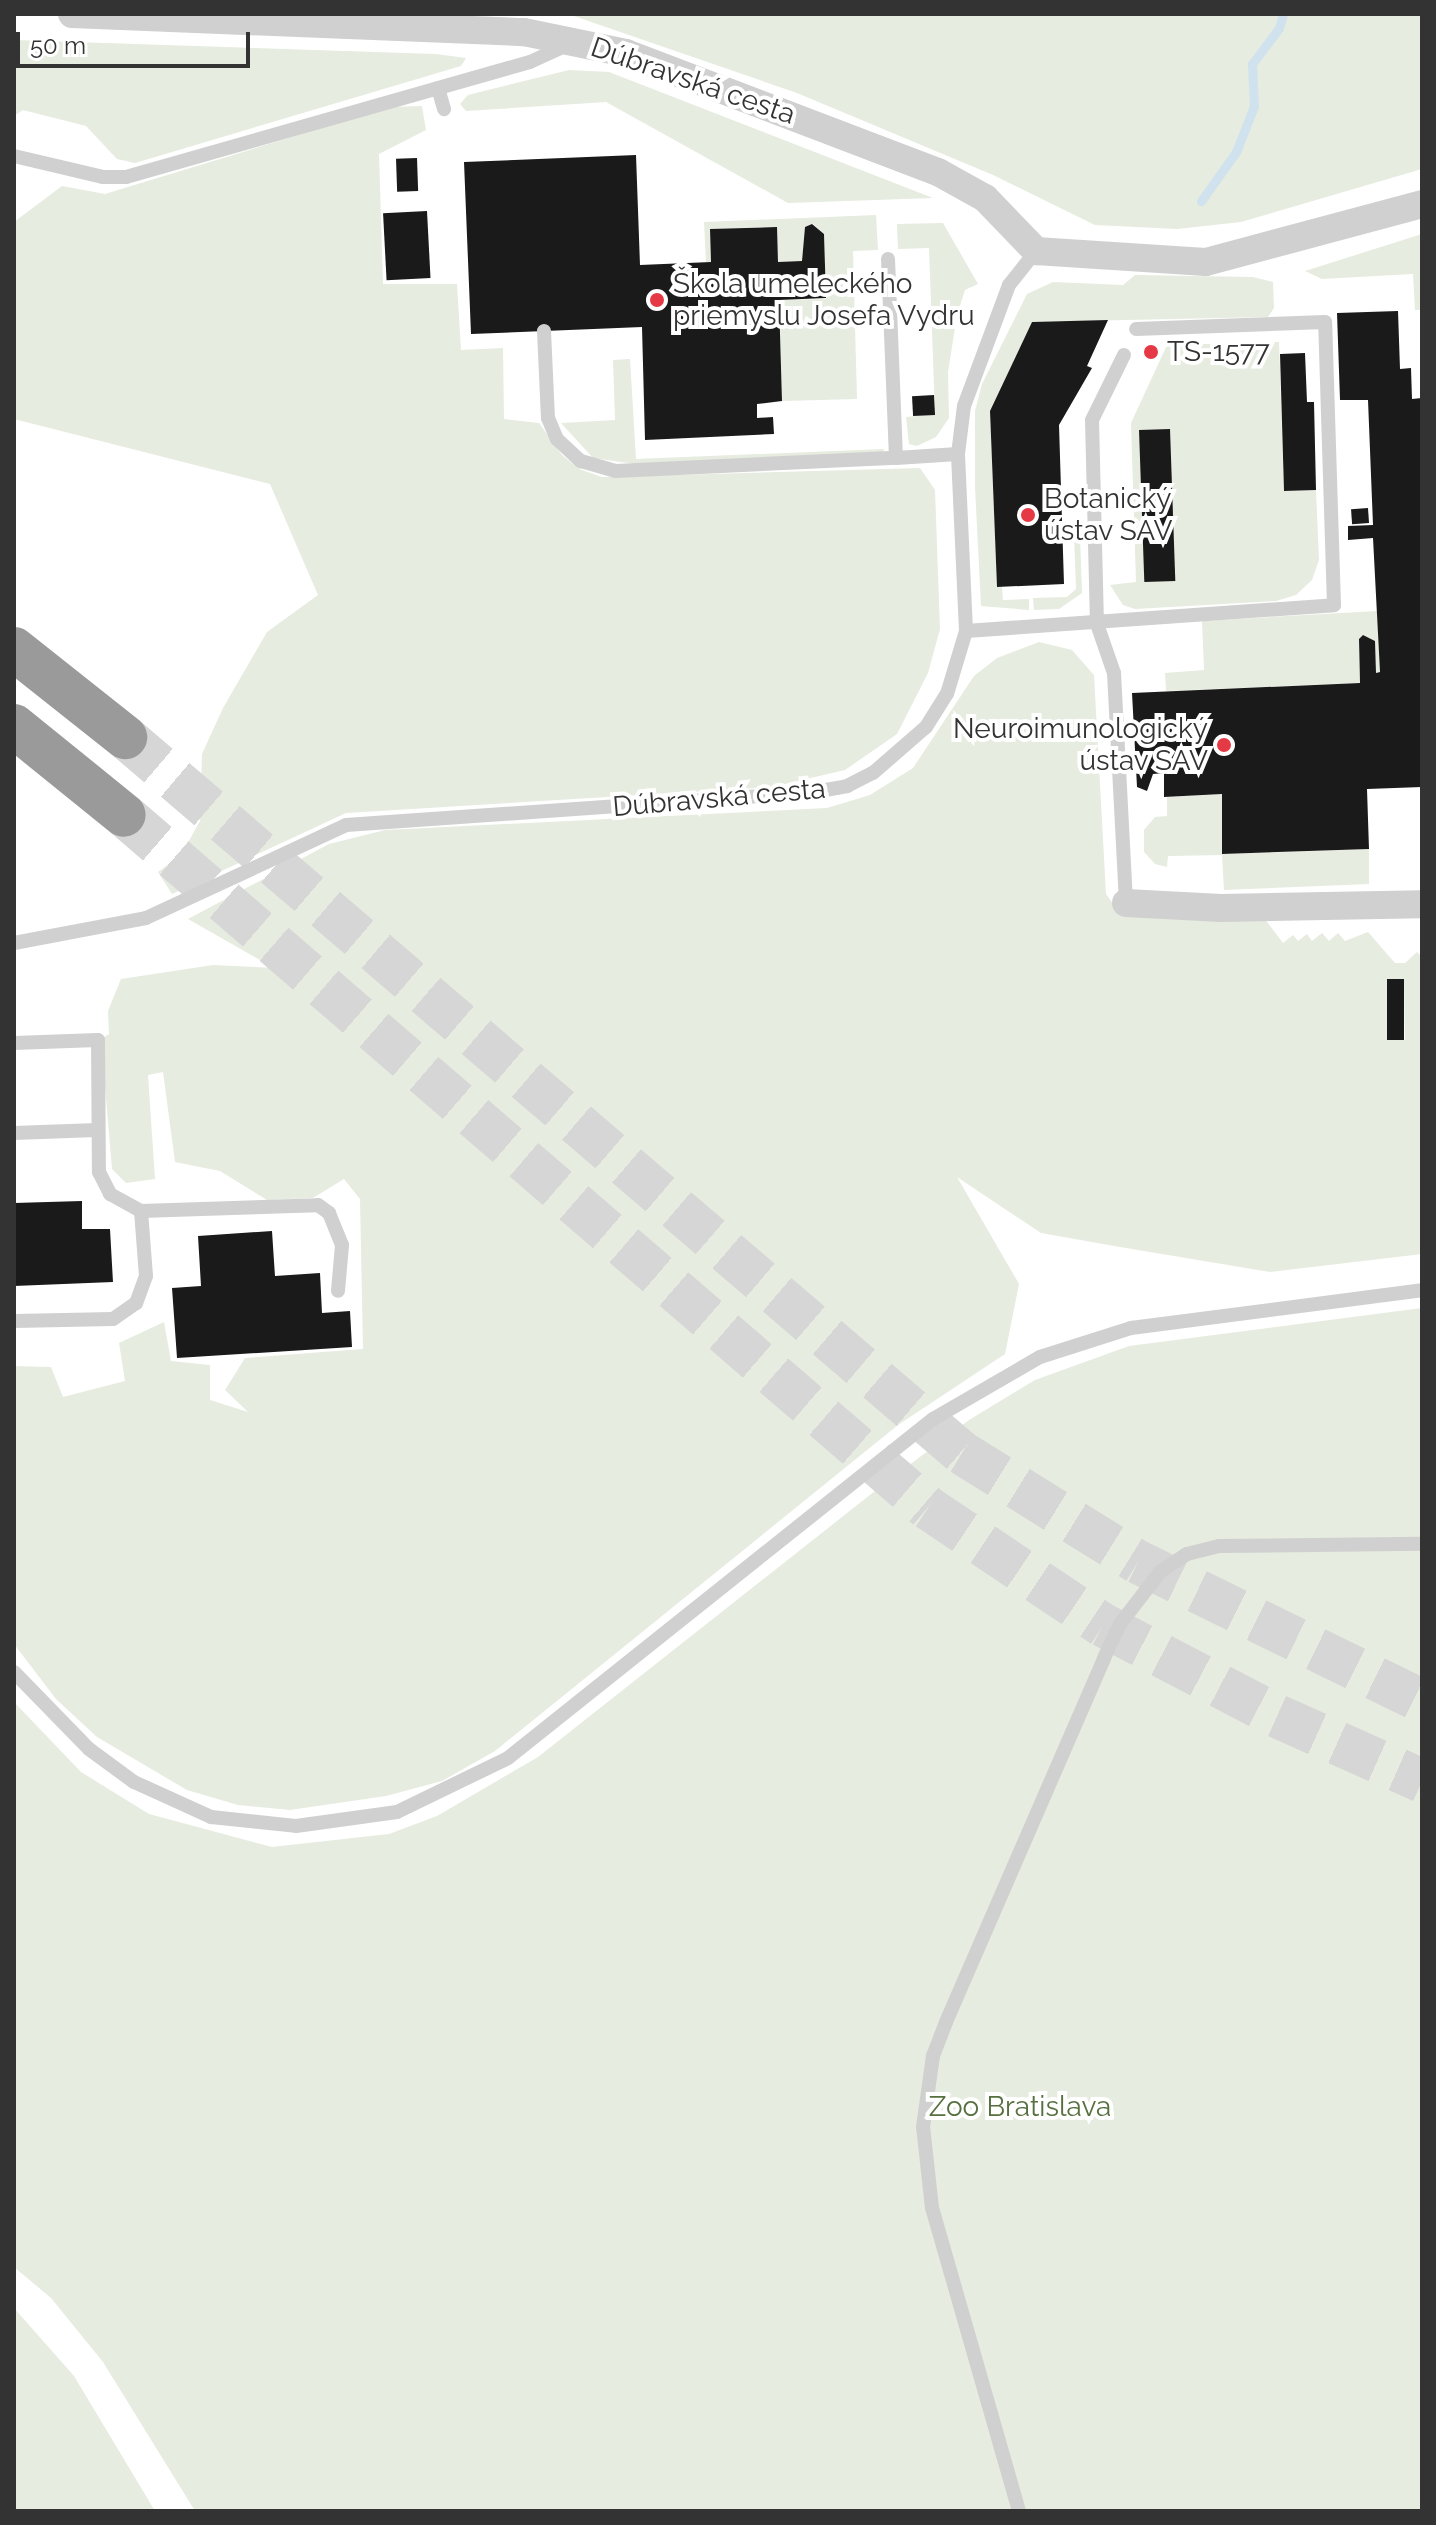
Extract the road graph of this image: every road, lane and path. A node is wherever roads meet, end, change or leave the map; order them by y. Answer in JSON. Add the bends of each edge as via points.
{"nodes":[{"id":1,"x":72,"y":14,"type":"edge"},
{"id":2,"x":575,"y":41,"type":"junction"},
{"id":3,"x":438,"y":88,"type":"junction"},
{"id":4,"x":444,"y":109,"type":"dead end"},
{"id":5,"x":14,"y":156,"type":"edge"},
{"id":6,"x":1422,"y":204,"type":"edge"},
{"id":7,"x":1036,"y":251,"type":"junction"},
{"id":8,"x":888,"y":259,"type":"dead end"},
{"id":9,"x":1136,"y":329,"type":"dead end"},
{"id":10,"x":544,"y":331,"type":"dead end"},
{"id":11,"x":1124,"y":355,"type":"dead end"},
{"id":12,"x":958,"y":454,"type":"junction"},
{"id":13,"x":896,"y":458,"type":"junction"},
{"id":14,"x":1097,"y":624,"type":"junction"},
{"id":15,"x":966,"y":631,"type":"junction"},
{"id":16,"x":14,"y":649,"type":"edge"},
{"id":17,"x":14,"y":726,"type":"edge"},
{"id":18,"x":125,"y":737,"type":"tunnel mouth"},
{"id":19,"x":124,"y":815,"type":"tunnel mouth"},
{"id":20,"x":1126,"y":903,"type":"joint"},
{"id":21,"x":1422,"y":904,"type":"edge"},
{"id":22,"x":14,"y":943,"type":"edge"},
{"id":23,"x":14,"y":1043,"type":"edge"},
{"id":24,"x":97,"y":1130,"type":"junction"},
{"id":25,"x":14,"y":1133,"type":"edge"},
{"id":26,"x":141,"y":1211,"type":"junction"},
{"id":27,"x":1422,"y":1290,"type":"edge"},
{"id":28,"x":338,"y":1291,"type":"dead end"},
{"id":29,"x":14,"y":1321,"type":"edge"},
{"id":30,"x":1422,"y":1544,"type":"edge"},
{"id":31,"x":14,"y":1672,"type":"edge"},
{"id":32,"x":1019,"y":2511,"type":"edge"}],
"edges":[{"from":1,"to":2,"type":"street","name":"Dúbravská cesta","via":[[398,25],[524,32]]},
{"from":2,"to":3,"type":"lane","via":[[530,62]]},
{"from":2,"to":7,"type":"street","name":"Dúbravská cesta","via":[[673,68],[938,172],[985,198]]},
{"from":3,"to":4,"type":"lane"},
{"from":3,"to":5,"type":"lane","via":[[126,177],[103,177]]},
{"from":6,"to":7,"type":"street","via":[[1206,262]]},
{"from":7,"to":12,"type":"lane","name":"Dúbravská cesta","via":[[1009,285],[971,381]]},
{"from":8,"to":13,"type":"lane"},
{"from":9,"to":14,"type":"lane","via":[[1325,322],[1334,605]]},
{"from":10,"to":13,"type":"lane","via":[[548,418],[557,439],[581,461],[616,471]]},
{"from":11,"to":14,"type":"lane","via":[[1092,420]]},
{"from":12,"to":13,"type":"lane"},
{"from":12,"to":15,"type":"lane","name":"Dúbravská cesta"},
{"from":14,"to":15,"type":"lane"},
{"from":14,"to":20,"type":"lane","via":[[1114,673]]},
{"from":15,"to":22,"type":"lane","name":"Dúbravská cesta","via":[[947,694],[926,727],[899,754],[847,786],[660,805],[346,825],[146,918]]},
{"from":16,"to":18,"type":"highway"},
{"from":17,"to":19,"type":"highway"},
{"from":20,"to":21,"type":"street","via":[[1221,908]]},
{"from":23,"to":24,"type":"lane","via":[[98,1040]]},
{"from":24,"to":25,"type":"lane"},
{"from":24,"to":26,"type":"lane","via":[[99,1172],[110,1194]]},
{"from":26,"to":28,"type":"lane","via":[[318,1205],[329,1213],[342,1245]]},
{"from":26,"to":29,"type":"lane","via":[[146,1276],[136,1303],[113,1319]]},
{"from":27,"to":31,"type":"lane","via":[[1131,1328],[1040,1357],[933,1419],[508,1758],[397,1812],[296,1826],[211,1817],[169,1801],[89,1749]]},
{"from":30,"to":32,"type":"lane","via":[[1219,1546],[1187,1554],[1160,1572],[1120,1624],[946,2022],[933,2056],[923,2127],[932,2208]]}]}
